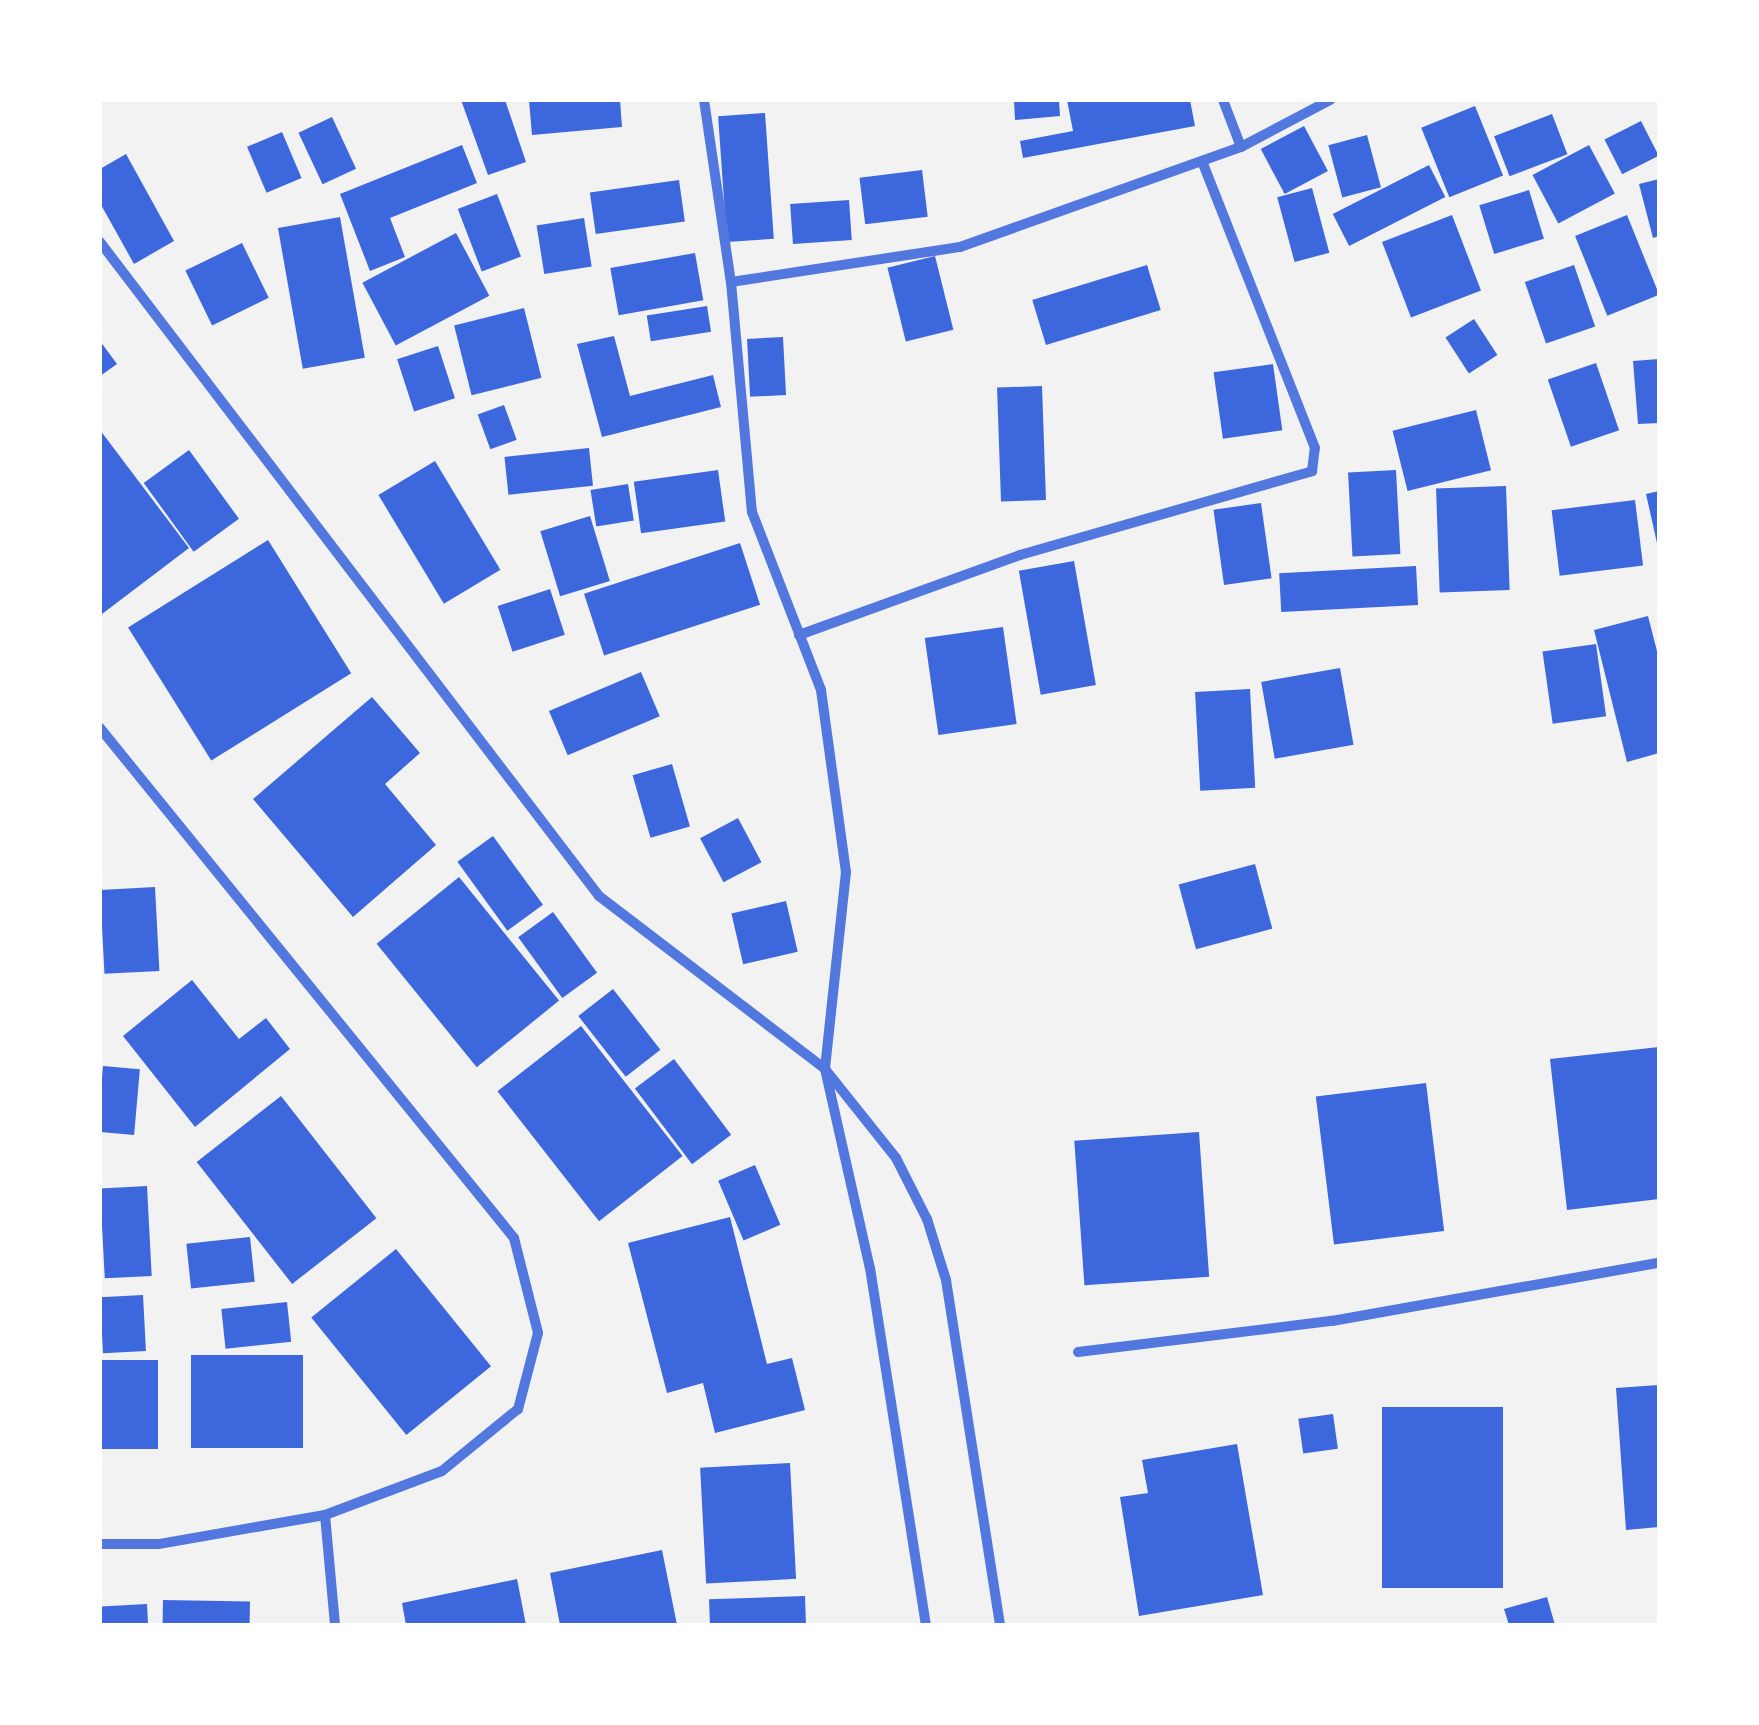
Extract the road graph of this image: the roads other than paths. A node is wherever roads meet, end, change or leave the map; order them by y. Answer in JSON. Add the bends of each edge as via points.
{"nodes":[{"id":1,"x":704,"y":100,"type":"edge"},
{"id":2,"x":1222,"y":100,"type":"edge"},
{"id":3,"x":1330,"y":100,"type":"edge"},
{"id":4,"x":1240,"y":147,"type":"junction"},
{"id":5,"x":1202,"y":161,"type":"junction"},
{"id":6,"x":100,"y":242,"type":"edge"},
{"id":7,"x":730,"y":282,"type":"junction"},
{"id":8,"x":799,"y":634,"type":"junction"},
{"id":9,"x":100,"y":728,"type":"edge"},
{"id":10,"x":824,"y":1069,"type":"junction"},
{"id":11,"x":1659,"y":1263,"type":"edge"},
{"id":12,"x":1078,"y":1352,"type":"dead end"},
{"id":13,"x":325,"y":1514,"type":"junction"},
{"id":14,"x":100,"y":1544,"type":"edge"},
{"id":15,"x":335,"y":1625,"type":"edge"},
{"id":16,"x":926,"y":1625,"type":"edge"},
{"id":17,"x":1000,"y":1625,"type":"edge"}],
"edges":[{"from":1,"to":7,"type":"street"},
{"from":2,"to":4,"type":"street"},
{"from":3,"to":4,"type":"street"},
{"from":4,"to":5,"type":"street"},
{"from":5,"to":7,"type":"street","via":[[960,247]]},
{"from":5,"to":8,"type":"street","via":[[1315,448],[1312,470],[1020,556]]},
{"from":6,"to":10,"type":"street","via":[[599,896]]},
{"from":7,"to":8,"type":"street","via":[[752,512]]},
{"from":8,"to":10,"type":"street","via":[[821,690],[846,872]]},
{"from":9,"to":13,"type":"street","via":[[514,1238],[538,1333],[518,1409],[442,1471]]},
{"from":10,"to":16,"type":"street","via":[[870,1268]]},
{"from":10,"to":17,"type":"street","via":[[896,1158],[927,1219],[946,1280]]},
{"from":11,"to":12,"type":"street","via":[[1332,1321]]},
{"from":13,"to":14,"type":"street","via":[[158,1544]]},
{"from":13,"to":15,"type":"street"}]}
